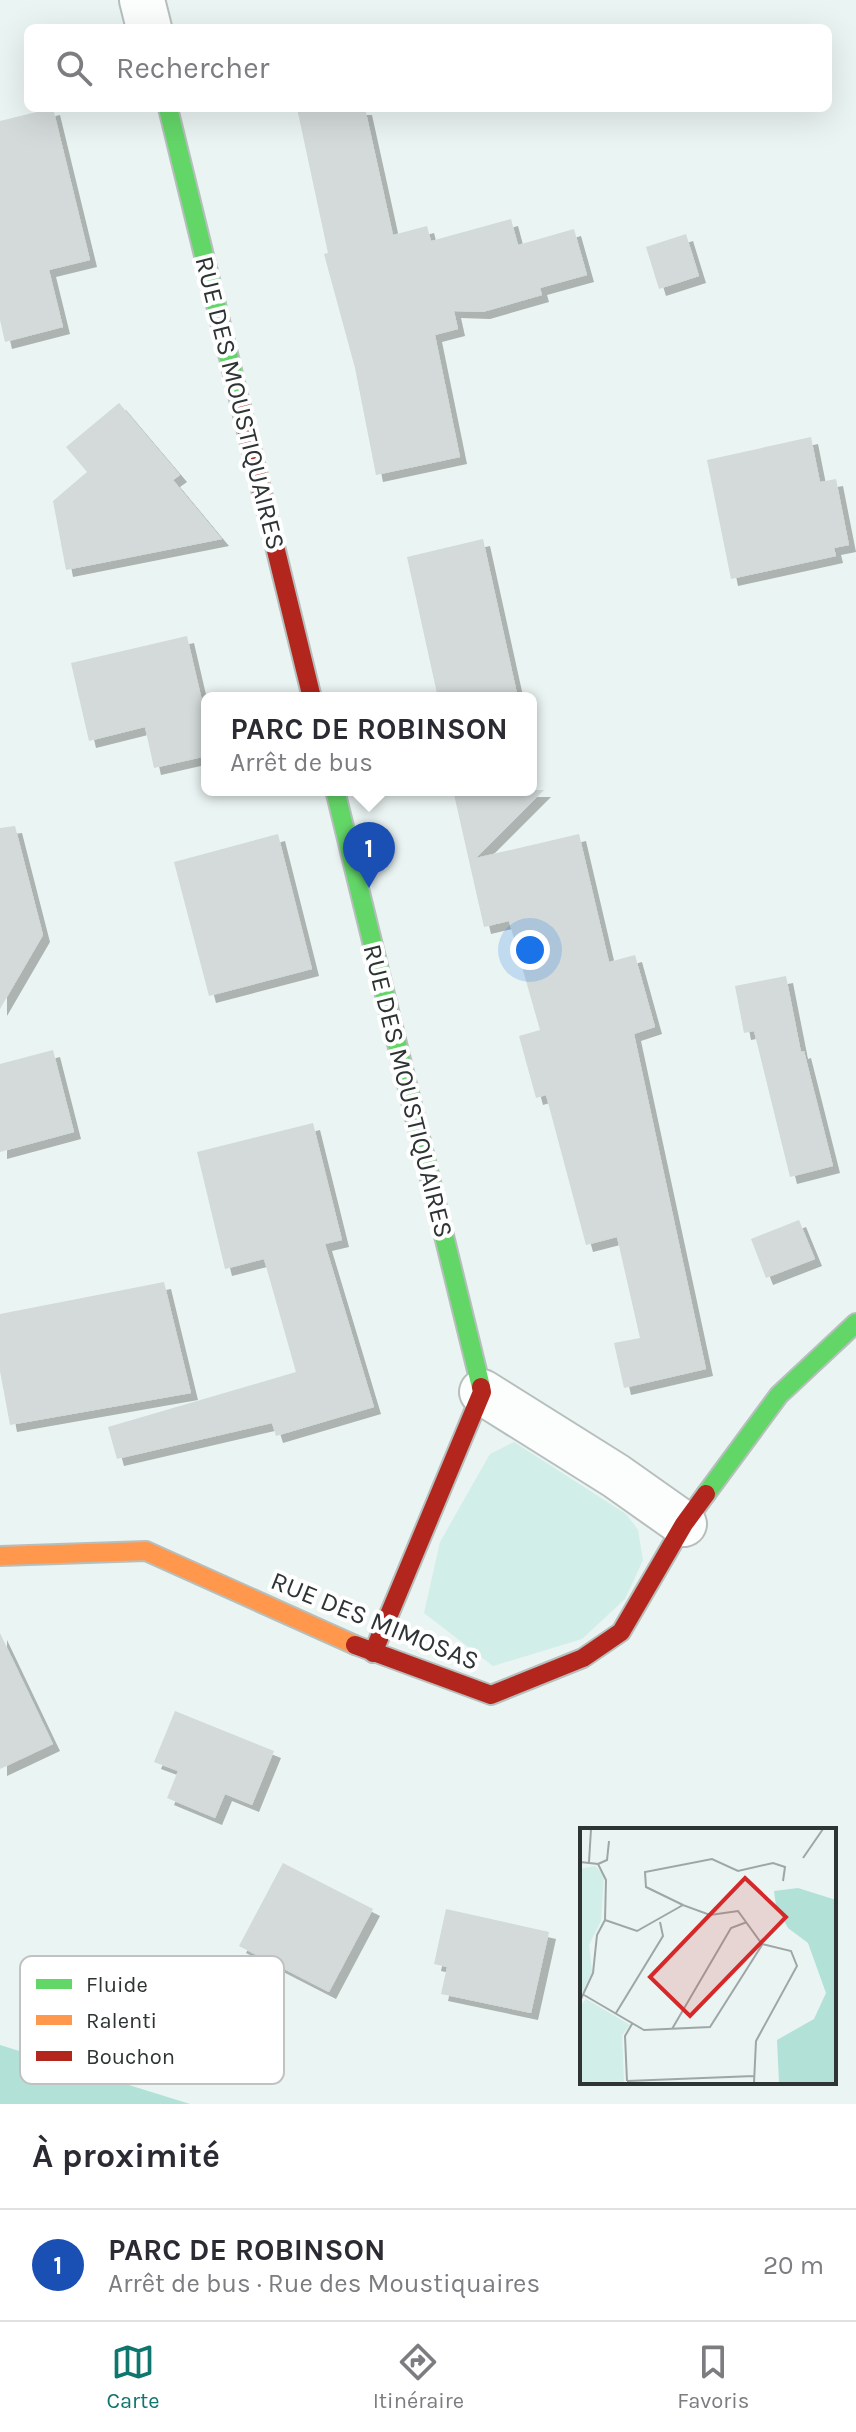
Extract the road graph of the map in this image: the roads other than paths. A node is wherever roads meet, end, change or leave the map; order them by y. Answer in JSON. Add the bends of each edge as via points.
{"nodes":[{"id":1,"x":142,"y":0,"type":"edge"},
{"id":2,"x":148,"y":24,"type":"edge"},
{"id":3,"x":169,"y":112,"type":"edge"},
{"id":4,"x":311,"y":692,"type":"edge"},
{"id":5,"x":336,"y":796,"type":"edge"},
{"id":6,"x":856,"y":1323,"type":"edge"},
{"id":7,"x":482,"y":1392,"type":"junction"},
{"id":8,"x":684,"y":1524,"type":"junction"},
{"id":9,"x":0,"y":1556,"type":"edge"},
{"id":10,"x":373,"y":1653,"type":"junction"}],
"edges":[{"from":1,"to":2,"type":"street"},
{"from":3,"to":4,"type":"street","name":"RUE DES MOUSTIQUAIRES"},
{"from":5,"to":7,"type":"street","name":"RUE DES MOUSTIQUAIRES"},
{"from":6,"to":8,"type":"street","name":"RUE DES MIMOSAS","via":[[779,1395]]},
{"from":7,"to":8,"type":"street"},
{"from":7,"to":10,"type":"street"},
{"from":8,"to":10,"type":"street","name":"RUE DES MIMOSAS","via":[[621,1632],[583,1658],[491,1695]]},
{"from":9,"to":10,"type":"street","name":"RUE DES MIMOSAS","via":[[146,1551]]}]}
